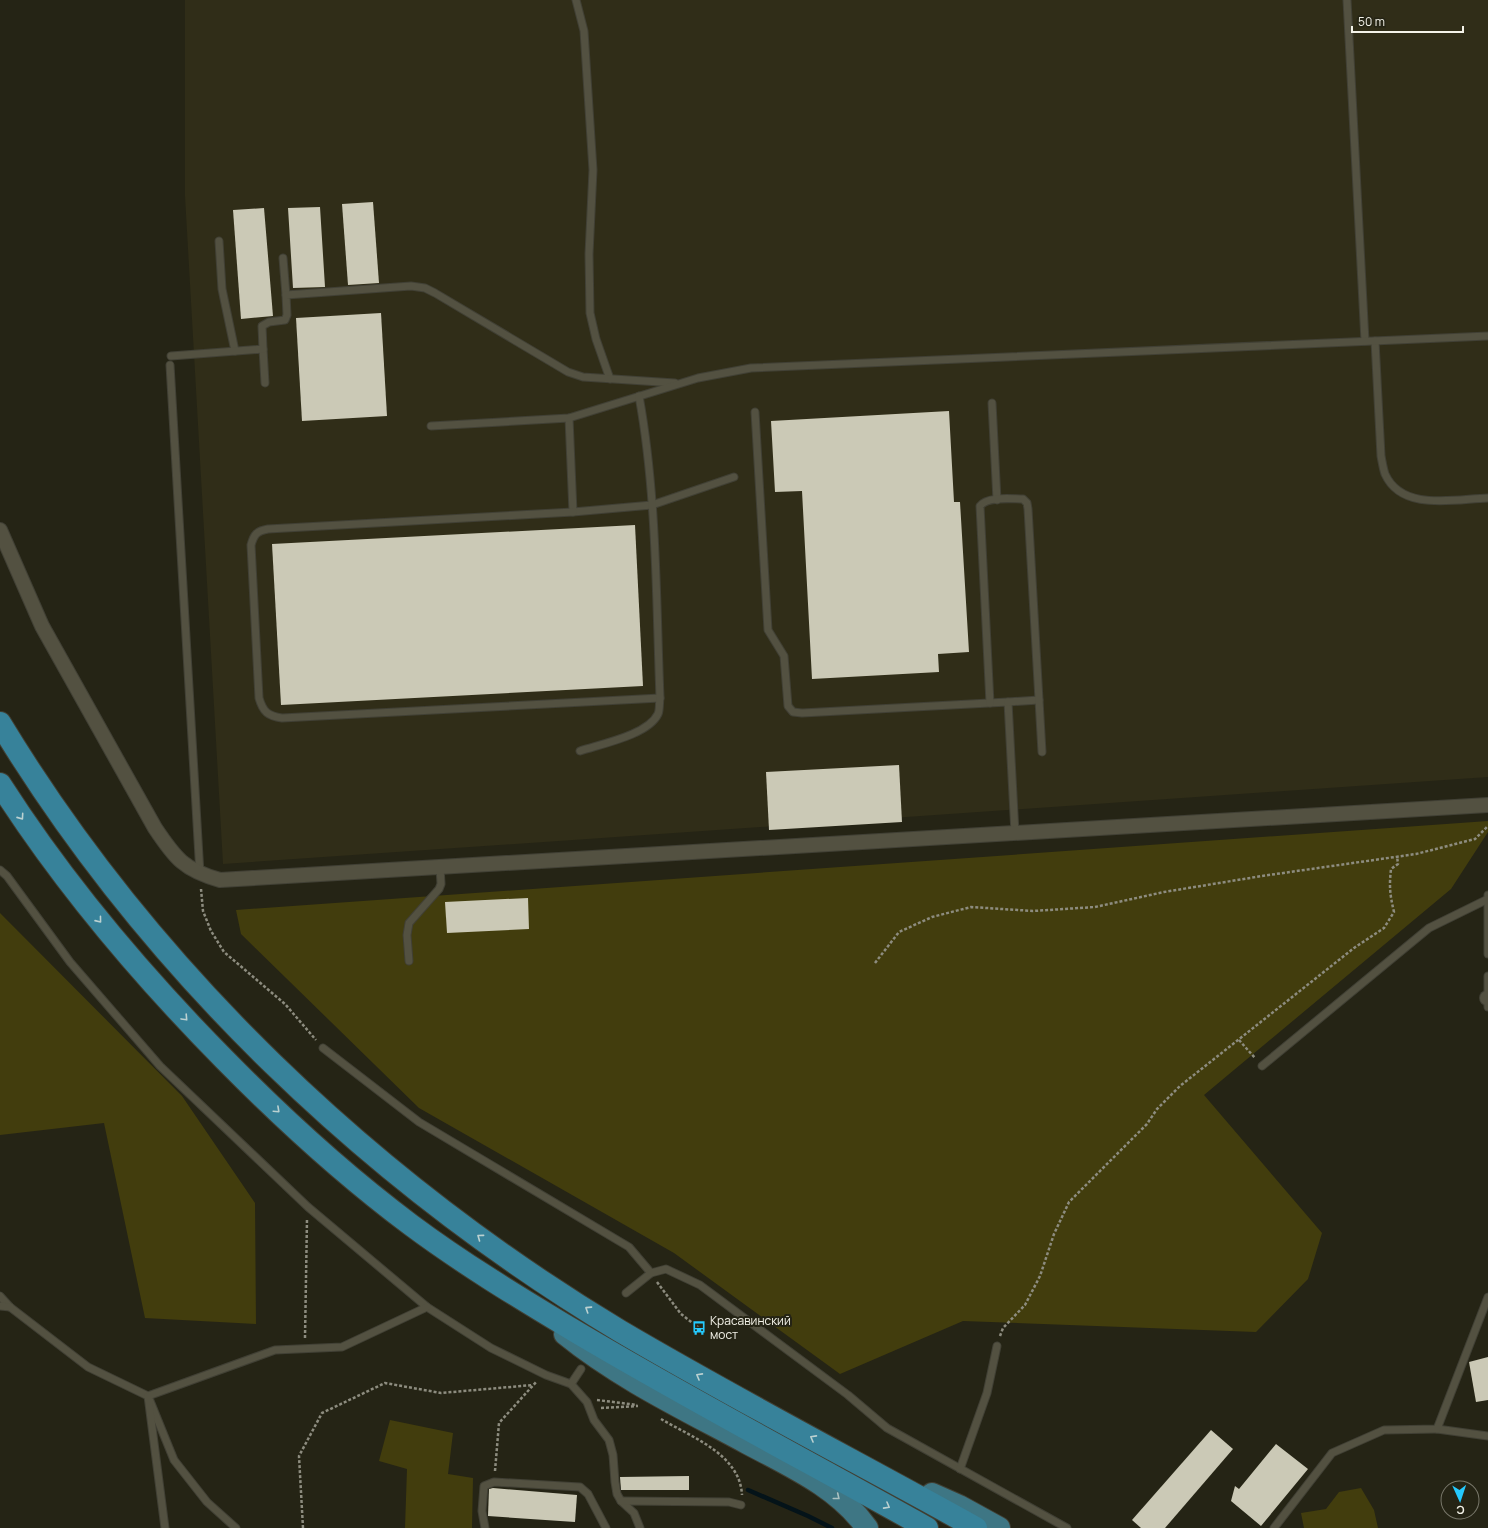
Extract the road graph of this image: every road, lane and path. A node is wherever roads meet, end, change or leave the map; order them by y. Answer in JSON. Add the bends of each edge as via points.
{"nodes":[{"id":1,"x":576,"y":0,"type":"edge"},
{"id":2,"x":1347,"y":0,"type":"edge"},
{"id":3,"x":219,"y":241,"type":"dead end"},
{"id":4,"x":283,"y":258,"type":"dead end"},
{"id":5,"x":286,"y":295,"type":"junction"},
{"id":6,"x":1488,"y":336,"type":"edge"},
{"id":7,"x":1365,"y":341,"type":"junction"},
{"id":8,"x":1375,"y":341,"type":"junction"},
{"id":9,"x":262,"y":349,"type":"junction"},
{"id":10,"x":235,"y":351,"type":"junction"},
{"id":11,"x":171,"y":356,"type":"dead end"},
{"id":12,"x":170,"y":365,"type":"dead end"},
{"id":13,"x":610,"y":379,"type":"junction"},
{"id":14,"x":265,"y":383,"type":"dead end"},
{"id":15,"x":679,"y":384,"type":"junction"},
{"id":16,"x":639,"y":396,"type":"junction"},
{"id":17,"x":992,"y":403,"type":"dead end"},
{"id":18,"x":756,"y":412,"type":"dead end"},
{"id":19,"x":569,"y":418,"type":"junction"},
{"id":20,"x":431,"y":426,"type":"dead end"},
{"id":21,"x":734,"y":477,"type":"dead end"},
{"id":22,"x":1488,"y":498,"type":"edge"},
{"id":23,"x":997,"y":500,"type":"junction"},
{"id":24,"x":652,"y":505,"type":"junction"},
{"id":25,"x":573,"y":512,"type":"junction"},
{"id":26,"x":0,"y":530,"type":"edge"},
{"id":27,"x":660,"y":698,"type":"junction"},
{"id":28,"x":1039,"y":700,"type":"junction"},
{"id":29,"x":1008,"y":702,"type":"junction"},
{"id":30,"x":990,"y":703,"type":"junction"},
{"id":31,"x":0,"y":722,"type":"edge"},
{"id":32,"x":580,"y":751,"type":"dead end"},
{"id":33,"x":1042,"y":752,"type":"dead end"},
{"id":34,"x":0,"y":784,"type":"edge"},
{"id":35,"x":1488,"y":805,"type":"edge"},
{"id":36,"x":1488,"y":826,"type":"edge"},
{"id":37,"x":1015,"y":833,"type":"junction"},
{"id":38,"x":1397,"y":856,"type":"junction"},
{"id":39,"x":440,"y":867,"type":"junction"},
{"id":40,"x":0,"y":870,"type":"edge"},
{"id":41,"x":200,"y":874,"type":"junction"},
{"id":42,"x":1488,"y":895,"type":"edge"},
{"id":43,"x":1488,"y":899,"type":"edge"},
{"id":44,"x":1488,"y":954,"type":"edge"},
{"id":45,"x":409,"y":961,"type":"dead end"},
{"id":46,"x":875,"y":963,"type":"dead end"},
{"id":47,"x":1488,"y":976,"type":"edge"},
{"id":48,"x":1488,"y":1001,"type":"edge"},
{"id":49,"x":1239,"y":1040,"type":"junction"},
{"id":50,"x":323,"y":1048,"type":"joint"},
{"id":51,"x":1262,"y":1066,"type":"joint"},
{"id":52,"x":308,"y":1207,"type":"junction"},
{"id":53,"x":651,"y":1274,"type":"junction"},
{"id":54,"x":626,"y":1293,"type":"dead end"},
{"id":55,"x":0,"y":1296,"type":"edge"},
{"id":56,"x":518,"y":1297,"type":"junction"},
{"id":57,"x":1488,"y":1297,"type":"edge"},
{"id":58,"x":0,"y":1306,"type":"edge"},
{"id":59,"x":10,"y":1307,"type":"junction"},
{"id":60,"x":427,"y":1307,"type":"junction"},
{"id":61,"x":699,"y":1328,"type":"dead end"},
{"id":62,"x":997,"y":1346,"type":"joint"},
{"id":63,"x":305,"y":1349,"type":"junction"},
{"id":64,"x":581,"y":1369,"type":"dead end"},
{"id":65,"x":571,"y":1384,"type":"junction"},
{"id":66,"x":581,"y":1395,"type":"junction"},
{"id":67,"x":148,"y":1396,"type":"junction"},
{"id":68,"x":590,"y":1408,"type":"junction"},
{"id":69,"x":660,"y":1419,"type":"dead end"},
{"id":70,"x":1437,"y":1429,"type":"junction"},
{"id":71,"x":732,"y":1435,"type":"junction"},
{"id":72,"x":1488,"y":1436,"type":"edge"},
{"id":73,"x":848,"y":1457,"type":"junction"},
{"id":74,"x":804,"y":1459,"type":"junction"},
{"id":75,"x":960,"y":1469,"type":"junction"},
{"id":76,"x":494,"y":1482,"type":"junction"},
{"id":77,"x":621,"y":1500,"type":"junction"},
{"id":78,"x":740,"y":1505,"type":"joint"},
{"id":79,"x":165,"y":1528,"type":"edge"},
{"id":80,"x":236,"y":1528,"type":"edge"},
{"id":81,"x":303,"y":1528,"type":"edge"},
{"id":82,"x":485,"y":1528,"type":"edge"},
{"id":83,"x":606,"y":1528,"type":"edge"},
{"id":84,"x":640,"y":1528,"type":"edge"},
{"id":85,"x":867,"y":1528,"type":"edge"},
{"id":86,"x":927,"y":1528,"type":"edge"},
{"id":87,"x":976,"y":1528,"type":"edge"},
{"id":88,"x":999,"y":1528,"type":"edge"},
{"id":89,"x":1067,"y":1528,"type":"edge"},
{"id":90,"x":1274,"y":1528,"type":"edge"}],
"edges":[{"from":1,"to":13,"type":"lane","via":[[584,31],[592,170],[590,313],[596,340]]},
{"from":2,"to":7,"type":"lane"},
{"from":3,"to":10,"type":"lane","via":[[222,289]]},
{"from":4,"to":5,"type":"lane"},
{"from":5,"to":9,"type":"lane","via":[[285,320],[265,323],[262,326]]},
{"from":5,"to":13,"type":"lane","via":[[411,286],[425,288],[568,372],[583,377]]},
{"from":6,"to":8,"type":"lane"},
{"from":7,"to":8,"type":"lane"},
{"from":7,"to":15,"type":"lane","via":[[751,368]]},
{"from":8,"to":22,"type":"lane","via":[[1381,456],[1385,474],[1395,488],[1409,498],[1430,501]]},
{"from":9,"to":10,"type":"lane"},
{"from":9,"to":14,"type":"lane"},
{"from":10,"to":11,"type":"lane"},
{"from":12,"to":41,"type":"lane"},
{"from":13,"to":15,"type":"lane"},
{"from":15,"to":16,"type":"lane"},
{"from":16,"to":19,"type":"lane"},
{"from":16,"to":24,"type":"lane","via":[[646,434]]},
{"from":17,"to":23,"type":"lane"},
{"from":18,"to":30,"type":"lane","via":[[768,630],[784,656],[788,706],[793,712],[802,714]]},
{"from":19,"to":20,"type":"lane"},
{"from":19,"to":25,"type":"lane"},
{"from":21,"to":24,"type":"lane"},
{"from":23,"to":28,"type":"lane","via":[[1023,499],[1027,503]]},
{"from":23,"to":30,"type":"lane","via":[[982,502],[979,511]]},
{"from":24,"to":25,"type":"lane"},
{"from":24,"to":27,"type":"lane"},
{"from":25,"to":27,"type":"lane","via":[[258,531],[253,536],[252,545],[262,708],[270,716],[282,718]]},
{"from":26,"to":41,"type":"street","via":[[42,626],[155,828],[174,856]]},
{"from":27,"to":32,"type":"lane","via":[[658,713],[650,724],[635,733]]},
{"from":28,"to":29,"type":"lane"},
{"from":28,"to":33,"type":"lane"},
{"from":29,"to":30,"type":"lane"},
{"from":29,"to":37,"type":"lane"},
{"from":73,"to":31,"type":"highway","one_way":true,"via":[[618,1329],[535,1275],[431,1201],[329,1116],[194,981],[125,901],[64,820]]},
{"from":34,"to":56,"type":"highway","one_way":true,"via":[[42,846],[102,923],[172,1004],[248,1084],[359,1185],[412,1226]]},
{"from":35,"to":37,"type":"street"},
{"from":36,"to":38,"type":"path","via":[[1475,839]]},
{"from":37,"to":39,"type":"street"},
{"from":38,"to":46,"type":"path","via":[[1239,879],[1095,907],[1034,911],[971,907],[932,917],[899,932]]},
{"from":38,"to":49,"type":"path","via":[[1398,864],[1391,869],[1389,881],[1389,894],[1394,912],[1384,928],[1354,948]]},
{"from":39,"to":41,"type":"street","via":[[220,880]]},
{"from":39,"to":45,"type":"lane","via":[[439,889],[409,923]]},
{"from":40,"to":52,"type":"lane","via":[[70,962],[160,1066]]},
{"from":41,"to":50,"type":"path","via":[[203,911],[210,931],[224,952],[285,1004]]},
{"from":42,"to":43,"type":"lane"},
{"from":43,"to":44,"type":"lane"},
{"from":43,"to":51,"type":"lane","via":[[1429,928]]},
{"from":47,"to":48,"type":"lane"},
{"from":49,"to":51,"type":"path"},
{"from":49,"to":62,"type":"path","via":[[1180,1086],[1157,1108],[1147,1124],[1069,1202],[1054,1234],[1040,1276],[1025,1305],[1004,1328]]},
{"from":50,"to":53,"type":"lane","via":[[420,1122],[629,1246]]},
{"from":52,"to":60,"type":"lane"},
{"from":52,"to":63,"type":"path"},
{"from":53,"to":54,"type":"lane"},
{"from":53,"to":61,"type":"path","via":[[682,1314]]},
{"from":53,"to":75,"type":"lane","via":[[666,1269],[700,1285],[848,1395],[886,1428]]},
{"from":55,"to":59,"type":"lane"},
{"from":56,"to":71,"type":"main road","via":[[576,1343],[613,1368]]},
{"from":56,"to":74,"type":"highway","via":[[639,1368]]},
{"from":57,"to":70,"type":"lane"},
{"from":58,"to":59,"type":"lane"},
{"from":59,"to":67,"type":"lane","via":[[88,1367]]},
{"from":60,"to":63,"type":"lane","via":[[342,1347]]},
{"from":60,"to":65,"type":"lane","via":[[491,1348],[546,1375]]},
{"from":62,"to":75,"type":"lane","via":[[987,1393]]},
{"from":63,"to":67,"type":"lane","via":[[275,1350]]},
{"from":64,"to":65,"type":"lane"},
{"from":65,"to":66,"type":"lane"},
{"from":66,"to":68,"type":"lane"},
{"from":66,"to":68,"type":"path","via":[[642,1406]]},
{"from":67,"to":79,"type":"lane"},
{"from":67,"to":80,"type":"lane","via":[[174,1460],[207,1502]]},
{"from":68,"to":77,"type":"lane","via":[[594,1420],[612,1447],[615,1488]]},
{"from":69,"to":78,"type":"path","via":[[726,1459],[733,1466],[740,1485]]},
{"from":70,"to":72,"type":"lane"},
{"from":70,"to":90,"type":"lane","via":[[1384,1430],[1332,1453]]},
{"from":71,"to":74,"type":"main road"},
{"from":71,"to":85,"type":"main road","one_way":true,"via":[[822,1486],[852,1510]]},
{"from":73,"to":87,"type":"highway"},
{"from":73,"to":88,"type":"main road","via":[[959,1506]]},
{"from":74,"to":86,"type":"highway","one_way":true},
{"from":75,"to":89,"type":"lane"},
{"from":76,"to":81,"type":"path","via":[[499,1423],[533,1385],[441,1393],[385,1383],[322,1412],[299,1456]]},
{"from":76,"to":82,"type":"lane","via":[[484,1486],[482,1510]]},
{"from":76,"to":83,"type":"lane","via":[[580,1487],[588,1494]]},
{"from":77,"to":78,"type":"lane","via":[[729,1502]]},
{"from":77,"to":84,"type":"lane","via":[[634,1513]]}]}
